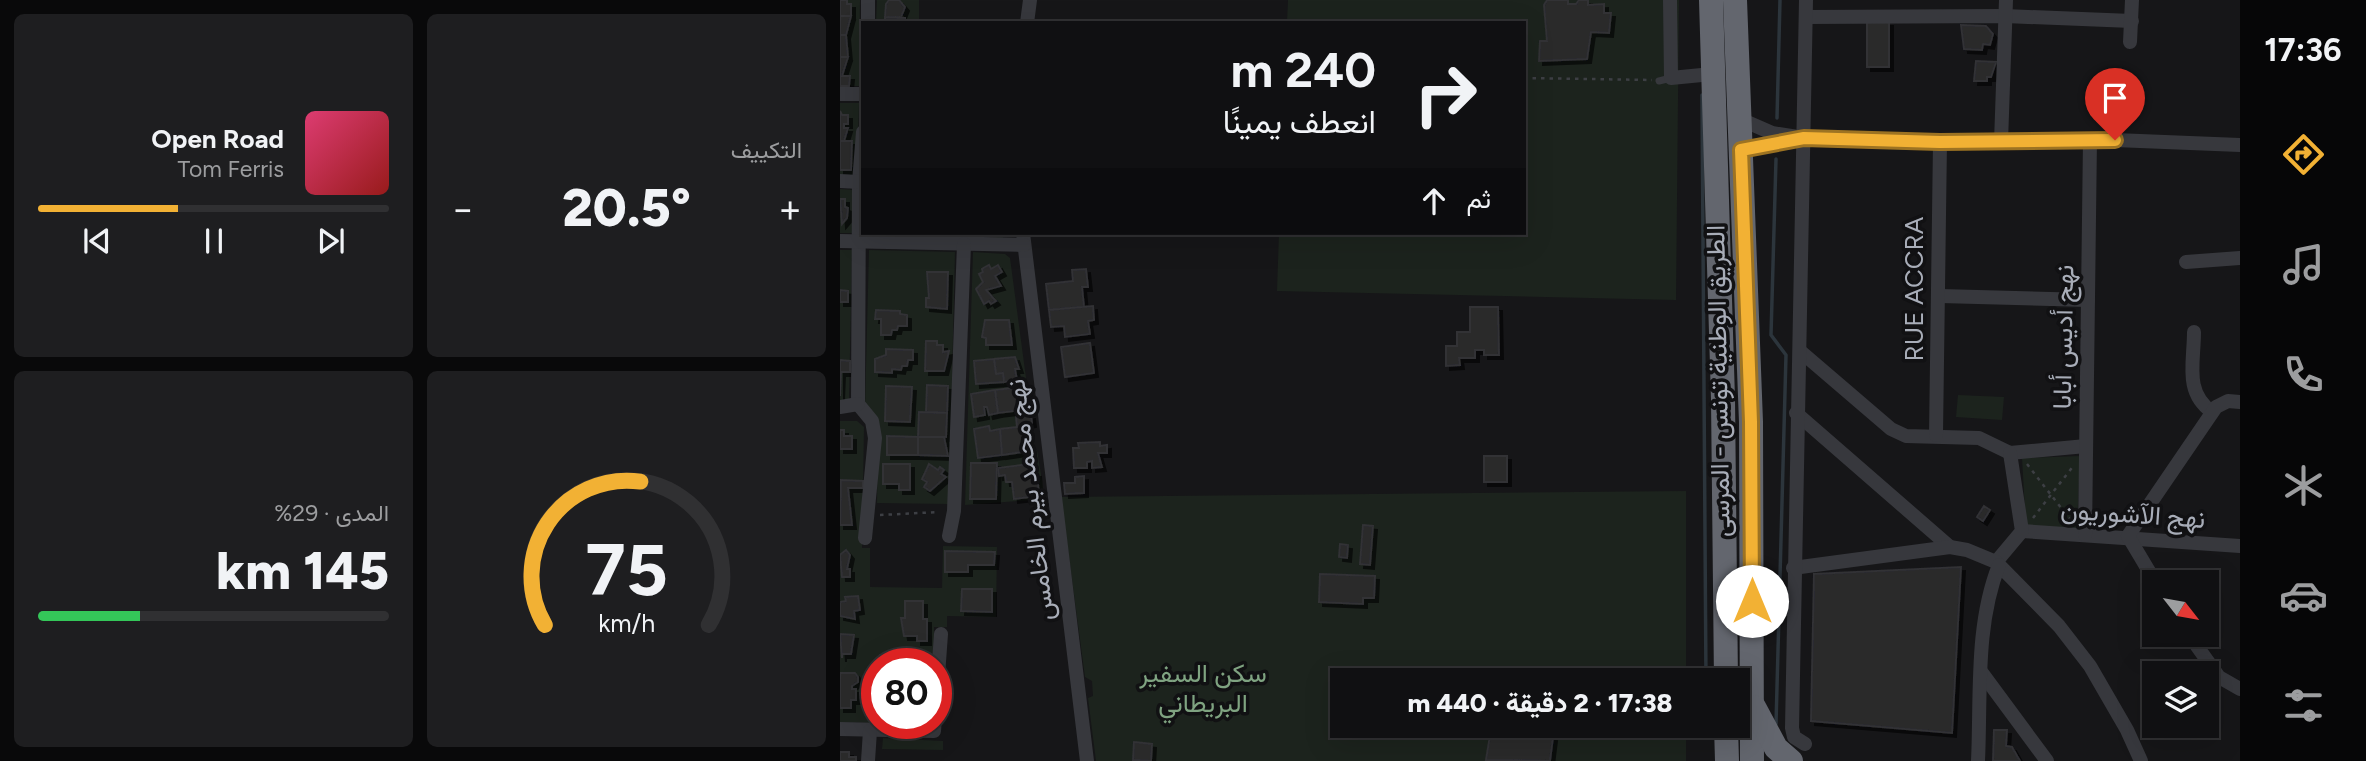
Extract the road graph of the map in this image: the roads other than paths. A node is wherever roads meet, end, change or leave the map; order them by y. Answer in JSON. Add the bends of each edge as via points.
{"nodes":[{"id":1,"x":868,"y":0,"type":"edge"},
{"id":2,"x":1030,"y":0,"type":"edge"},
{"id":3,"x":1670,"y":0,"type":"edge"},
{"id":4,"x":1711,"y":0,"type":"edge"},
{"id":5,"x":1735,"y":0,"type":"edge"},
{"id":6,"x":1806,"y":0,"type":"edge"},
{"id":7,"x":2006,"y":0,"type":"edge"},
{"id":8,"x":2132,"y":0,"type":"edge"},
{"id":9,"x":2005,"y":16,"type":"junction"},
{"id":10,"x":1806,"y":17,"type":"junction"},
{"id":11,"x":868,"y":21,"type":"edge"},
{"id":12,"x":1027,"y":21,"type":"edge"},
{"id":13,"x":2132,"y":21,"type":"junction"},
{"id":14,"x":2130,"y":42,"type":"dead end"},
{"id":15,"x":1712,"y":74,"type":"junction"},
{"id":16,"x":840,"y":94,"type":"edge"},
{"id":17,"x":861,"y":94,"type":"edge"},
{"id":18,"x":1740,"y":118,"type":"junction"},
{"id":19,"x":1804,"y":138,"type":"junction"},
{"id":20,"x":2090,"y":139,"type":"junction"},
{"id":21,"x":1940,"y":142,"type":"junction"},
{"id":22,"x":2001,"y":142,"type":"junction"},
{"id":23,"x":2240,"y":145,"type":"edge"},
{"id":24,"x":1741,"y":150,"type":"junction"},
{"id":25,"x":861,"y":157,"type":"edge"},
{"id":26,"x":840,"y":181,"type":"edge"},
{"id":27,"x":859,"y":182,"type":"junction"},
{"id":28,"x":1023,"y":239,"type":"edge"},
{"id":29,"x":840,"y":241,"type":"edge"},
{"id":30,"x":861,"y":241,"type":"junction"},
{"id":31,"x":964,"y":244,"type":"junction"},
{"id":32,"x":2240,"y":258,"type":"edge"},
{"id":33,"x":2186,"y":262,"type":"dead end"},
{"id":34,"x":1940,"y":296,"type":"junction"},
{"id":35,"x":2088,"y":300,"type":"junction"},
{"id":36,"x":2194,"y":332,"type":"dead end"},
{"id":37,"x":1800,"y":351,"type":"junction"},
{"id":38,"x":2240,"y":402,"type":"edge"},
{"id":39,"x":858,"y":404,"type":"junction"},
{"id":40,"x":840,"y":407,"type":"edge"},
{"id":41,"x":2212,"y":412,"type":"junction"},
{"id":42,"x":1796,"y":413,"type":"junction"},
{"id":43,"x":1936,"y":435,"type":"junction"},
{"id":44,"x":2086,"y":446,"type":"junction"},
{"id":45,"x":2010,"y":453,"type":"junction"},
{"id":46,"x":2022,"y":531,"type":"junction"},
{"id":47,"x":2085,"y":535,"type":"junction"},
{"id":48,"x":949,"y":536,"type":"dead end"},
{"id":49,"x":2128,"y":536,"type":"junction"},
{"id":50,"x":865,"y":538,"type":"dead end"},
{"id":51,"x":2240,"y":546,"type":"edge"},
{"id":52,"x":1950,"y":547,"type":"junction"},
{"id":53,"x":1997,"y":563,"type":"junction"},
{"id":54,"x":1793,"y":568,"type":"junction"},
{"id":55,"x":2148,"y":570,"type":"edge"},
{"id":56,"x":941,"y":634,"type":"dead end"},
{"id":57,"x":940,"y":648,"type":"edge"},
{"id":58,"x":2198,"y":648,"type":"edge"},
{"id":59,"x":1726,"y":668,"type":"edge"},
{"id":60,"x":1982,"y":673,"type":"junction"},
{"id":61,"x":2240,"y":689,"type":"edge"},
{"id":62,"x":1752,"y":702,"type":"junction"},
{"id":63,"x":840,"y":729,"type":"edge"},
{"id":64,"x":861,"y":730,"type":"edge"},
{"id":65,"x":1726,"y":738,"type":"edge"},
{"id":66,"x":869,"y":739,"type":"edge"},
{"id":67,"x":1798,"y":753,"type":"edge"},
{"id":68,"x":868,"y":761,"type":"edge"},
{"id":69,"x":1087,"y":761,"type":"edge"},
{"id":70,"x":1727,"y":761,"type":"edge"},
{"id":71,"x":1752,"y":761,"type":"edge"},
{"id":72,"x":1978,"y":761,"type":"edge"},
{"id":73,"x":2047,"y":761,"type":"edge"},
{"id":74,"x":2141,"y":761,"type":"edge"}],
"edges":[{"from":1,"to":11,"type":"street"},
{"from":2,"to":12,"type":"street"},
{"from":3,"to":15,"type":"street","via":[[1665,79]]},
{"from":4,"to":15,"type":"highway","name":"الطريق الوطنية تونس - المرسى"},
{"from":5,"to":18,"type":"highway","name":"الطريق الوطنية تونس - المرسى"},
{"from":6,"to":10,"type":"street"},
{"from":7,"to":9,"type":"street"},
{"from":8,"to":13,"type":"street"},
{"from":9,"to":10,"type":"street"},
{"from":9,"to":13,"type":"street"},
{"from":9,"to":22,"type":"street"},
{"from":10,"to":19,"type":"street"},
{"from":13,"to":14,"type":"street"},
{"from":15,"to":59,"type":"highway","name":"الطريق الوطنية تونس - المرسى"},
{"from":16,"to":17,"type":"street"},
{"from":18,"to":19,"type":"street","via":[[1772,133]]},
{"from":18,"to":24,"type":"highway","name":"الطريق الوطنية تونس - المرسى"},
{"from":19,"to":21,"type":"street"},
{"from":19,"to":24,"type":"street"},
{"from":19,"to":37,"type":"street"},
{"from":20,"to":22,"type":"street"},
{"from":20,"to":23,"type":"street"},
{"from":20,"to":35,"type":"street","name":"نهج أديس أبابا"},
{"from":21,"to":22,"type":"street"},
{"from":21,"to":34,"type":"street","name":"RUE ACCRA"},
{"from":24,"to":62,"type":"highway","name":"الطريق الوطنية تونس - المرسى","via":[[1751,422]]},
{"from":25,"to":27,"type":"street"},
{"from":26,"to":27,"type":"street"},
{"from":27,"to":30,"type":"street"},
{"from":28,"to":31,"type":"street"},
{"from":28,"to":69,"type":"street","name":"نهج محمد بيرم الخامس"},
{"from":29,"to":30,"type":"street"},
{"from":30,"to":31,"type":"street"},
{"from":30,"to":39,"type":"street"},
{"from":31,"to":48,"type":"street","via":[[954,511]]},
{"from":32,"to":33,"type":"street"},
{"from":34,"to":35,"type":"street"},
{"from":34,"to":43,"type":"street","name":"RUE ACCRA"},
{"from":35,"to":44,"type":"street","name":"نهج أديس أبابا"},
{"from":36,"to":41,"type":"street","via":[[2193,389],[2197,400]]},
{"from":37,"to":42,"type":"street"},
{"from":37,"to":43,"type":"street","via":[[1891,429],[1906,436]]},
{"from":38,"to":41,"type":"street","via":[[2221,403]]},
{"from":39,"to":40,"type":"street"},
{"from":39,"to":50,"type":"street","via":[[874,426]]},
{"from":41,"to":49,"type":"street"},
{"from":42,"to":52,"type":"street"},
{"from":42,"to":54,"type":"street"},
{"from":43,"to":45,"type":"street","via":[[1979,438]]},
{"from":44,"to":45,"type":"street"},
{"from":44,"to":47,"type":"street","name":"نهج أديس أبابا"},
{"from":45,"to":46,"type":"street"},
{"from":46,"to":47,"type":"street","name":"نهج الآشوريون"},
{"from":46,"to":53,"type":"street"},
{"from":47,"to":49,"type":"street","name":"نهج الآشوريون"},
{"from":49,"to":51,"type":"street","name":"نهج الآشوريون"},
{"from":49,"to":55,"type":"street"},
{"from":52,"to":53,"type":"street"},
{"from":52,"to":54,"type":"street"},
{"from":53,"to":60,"type":"street","via":[[1989,589]]},
{"from":53,"to":74,"type":"street","via":[[2059,626],[2090,666]]},
{"from":54,"to":67,"type":"street","via":[[1791,728]]},
{"from":56,"to":57,"type":"street"},
{"from":58,"to":61,"type":"street","via":[[2219,677]]},
{"from":60,"to":72,"type":"street"},
{"from":60,"to":73,"type":"street"},
{"from":62,"to":67,"type":"highway","via":[[1776,748]]},
{"from":62,"to":71,"type":"highway","name":"الطريق الوطنية تونس - المرسى"},
{"from":63,"to":64,"type":"street"},
{"from":65,"to":70,"type":"highway"},
{"from":66,"to":68,"type":"street"}]}
